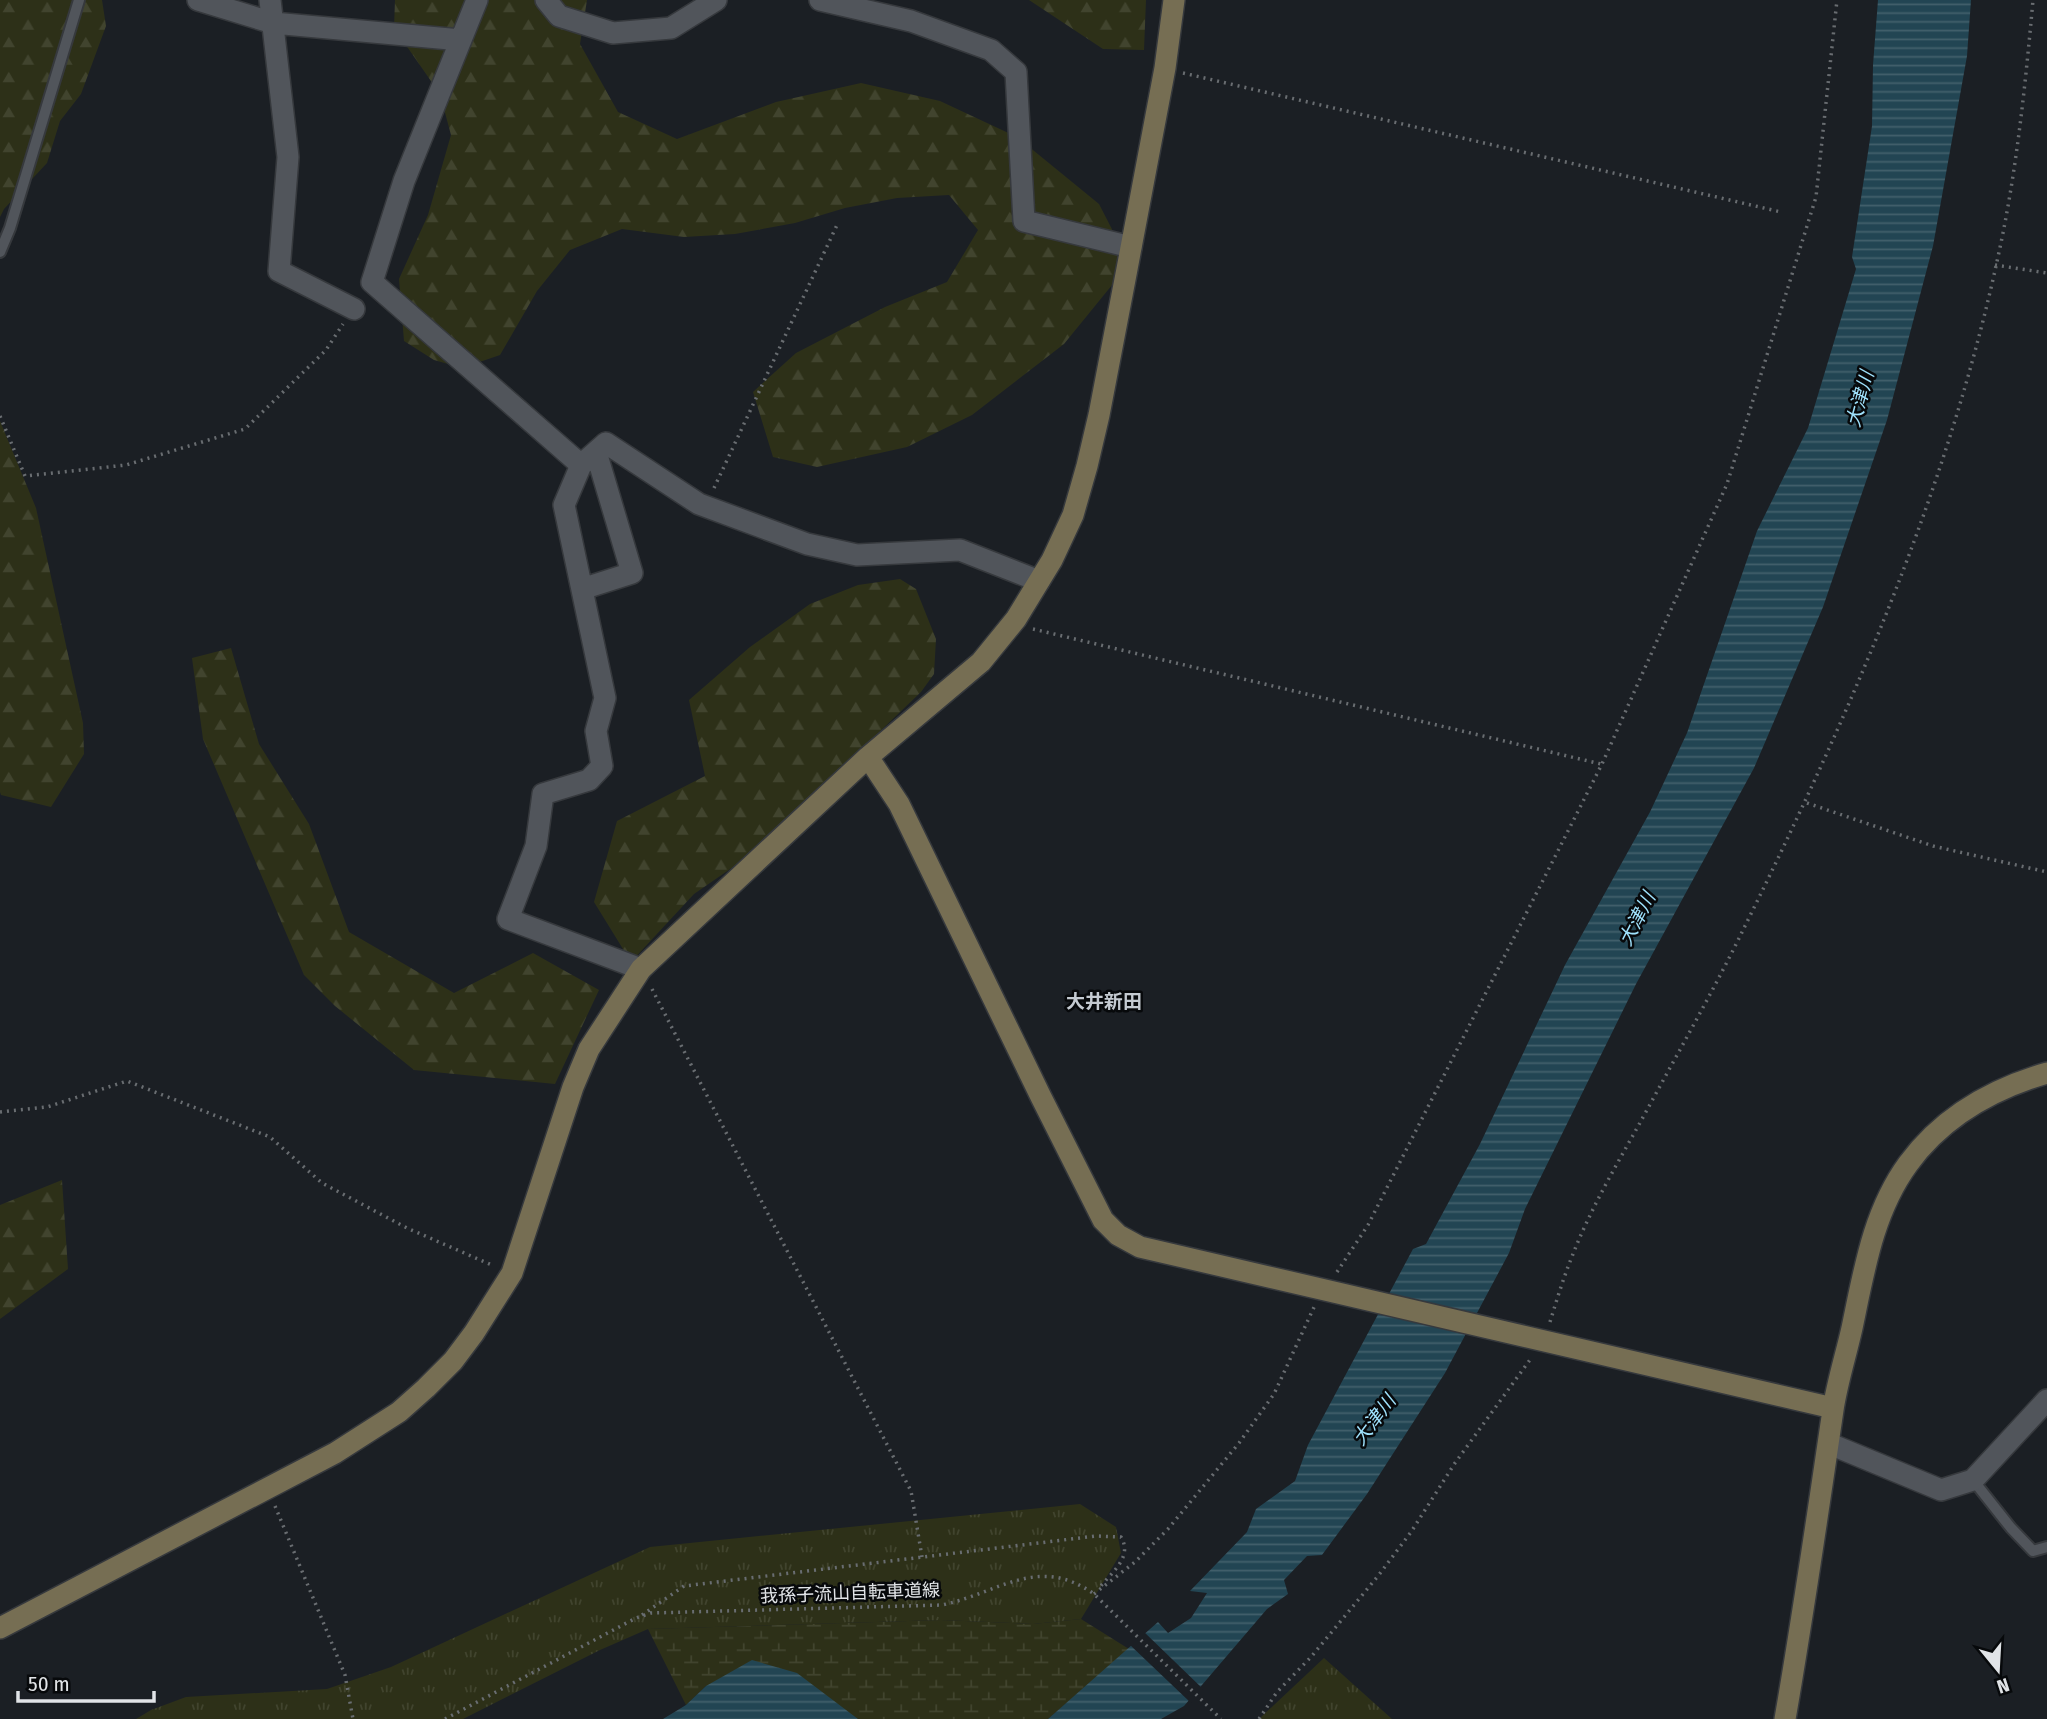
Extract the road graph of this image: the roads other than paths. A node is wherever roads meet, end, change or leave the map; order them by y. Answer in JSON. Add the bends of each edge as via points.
{"nodes":[{"id":1,"x":79,"y":0,"type":"edge"},
{"id":2,"x":198,"y":0,"type":"edge"},
{"id":3,"x":270,"y":0,"type":"edge"},
{"id":4,"x":477,"y":0,"type":"edge"},
{"id":5,"x":547,"y":0,"type":"edge"},
{"id":6,"x":716,"y":0,"type":"edge"},
{"id":7,"x":820,"y":0,"type":"edge"},
{"id":8,"x":1174,"y":0,"type":"edge"},
{"id":9,"x":273,"y":23,"type":"junction"},
{"id":10,"x":461,"y":40,"type":"junction"},
{"id":11,"x":1130,"y":247,"type":"junction"},
{"id":12,"x":0,"y":251,"type":"edge"},
{"id":13,"x":354,"y":309,"type":"road end"},
{"id":14,"x":589,"y":459,"type":"junction"},
{"id":15,"x":1039,"y":581,"type":"junction"},
{"id":16,"x":582,"y":589,"type":"junction"},
{"id":17,"x":868,"y":757,"type":"junction"},
{"id":18,"x":642,"y":970,"type":"junction"},
{"id":19,"x":2047,"y":1073,"type":"edge"},
{"id":20,"x":2047,"y":1400,"type":"edge"},
{"id":21,"x":1833,"y":1408,"type":"junction"},
{"id":22,"x":1829,"y":1444,"type":"junction"},
{"id":23,"x":1973,"y":1480,"type":"junction"},
{"id":24,"x":2047,"y":1547,"type":"edge"},
{"id":25,"x":0,"y":1628,"type":"edge"},
{"id":26,"x":1785,"y":1719,"type":"edge"}],
"edges":[{"from":1,"to":12,"type":"lane"},
{"from":2,"to":9,"type":"street"},
{"from":3,"to":9,"type":"street"},
{"from":4,"to":10,"type":"street"},
{"from":5,"to":6,"type":"street","via":[[559,16],[613,33],[671,28]]},
{"from":7,"to":11,"type":"street","via":[[911,21],[991,50],[1016,72],[1024,221]]},
{"from":8,"to":11,"type":"street"},
{"from":9,"to":10,"type":"street"},
{"from":9,"to":13,"type":"street","via":[[288,157],[279,271]]},
{"from":10,"to":14,"type":"street","via":[[404,181],[372,282]]},
{"from":11,"to":15,"type":"street","via":[[1087,466],[1073,515]]},
{"from":14,"to":15,"type":"street","via":[[606,443],[706,506],[807,544],[857,555],[960,550]]},
{"from":14,"to":16,"type":"street","via":[[564,505]]},
{"from":14,"to":16,"type":"street","via":[[632,573]]},
{"from":15,"to":17,"type":"street","via":[[981,662]]},
{"from":16,"to":18,"type":"street","via":[[605,698],[596,731],[602,765],[589,780],[543,794],[536,846],[508,919]]},
{"from":17,"to":18,"type":"street"},
{"from":17,"to":21,"type":"street","via":[[898,804],[1103,1220],[1118,1235],[1140,1247]]},
{"from":18,"to":25,"type":"street","via":[[583,1062],[512,1273],[453,1361],[400,1412],[335,1453]]},
{"from":19,"to":21,"type":"street","via":[[2016,1082],[1940,1126],[1908,1165],[1871,1240]]},
{"from":20,"to":23,"type":"street"},
{"from":21,"to":22,"type":"street"},
{"from":22,"to":23,"type":"street","via":[[1941,1490]]},
{"from":22,"to":26,"type":"street"},
{"from":23,"to":24,"type":"lane","via":[[2034,1551]]}]}
